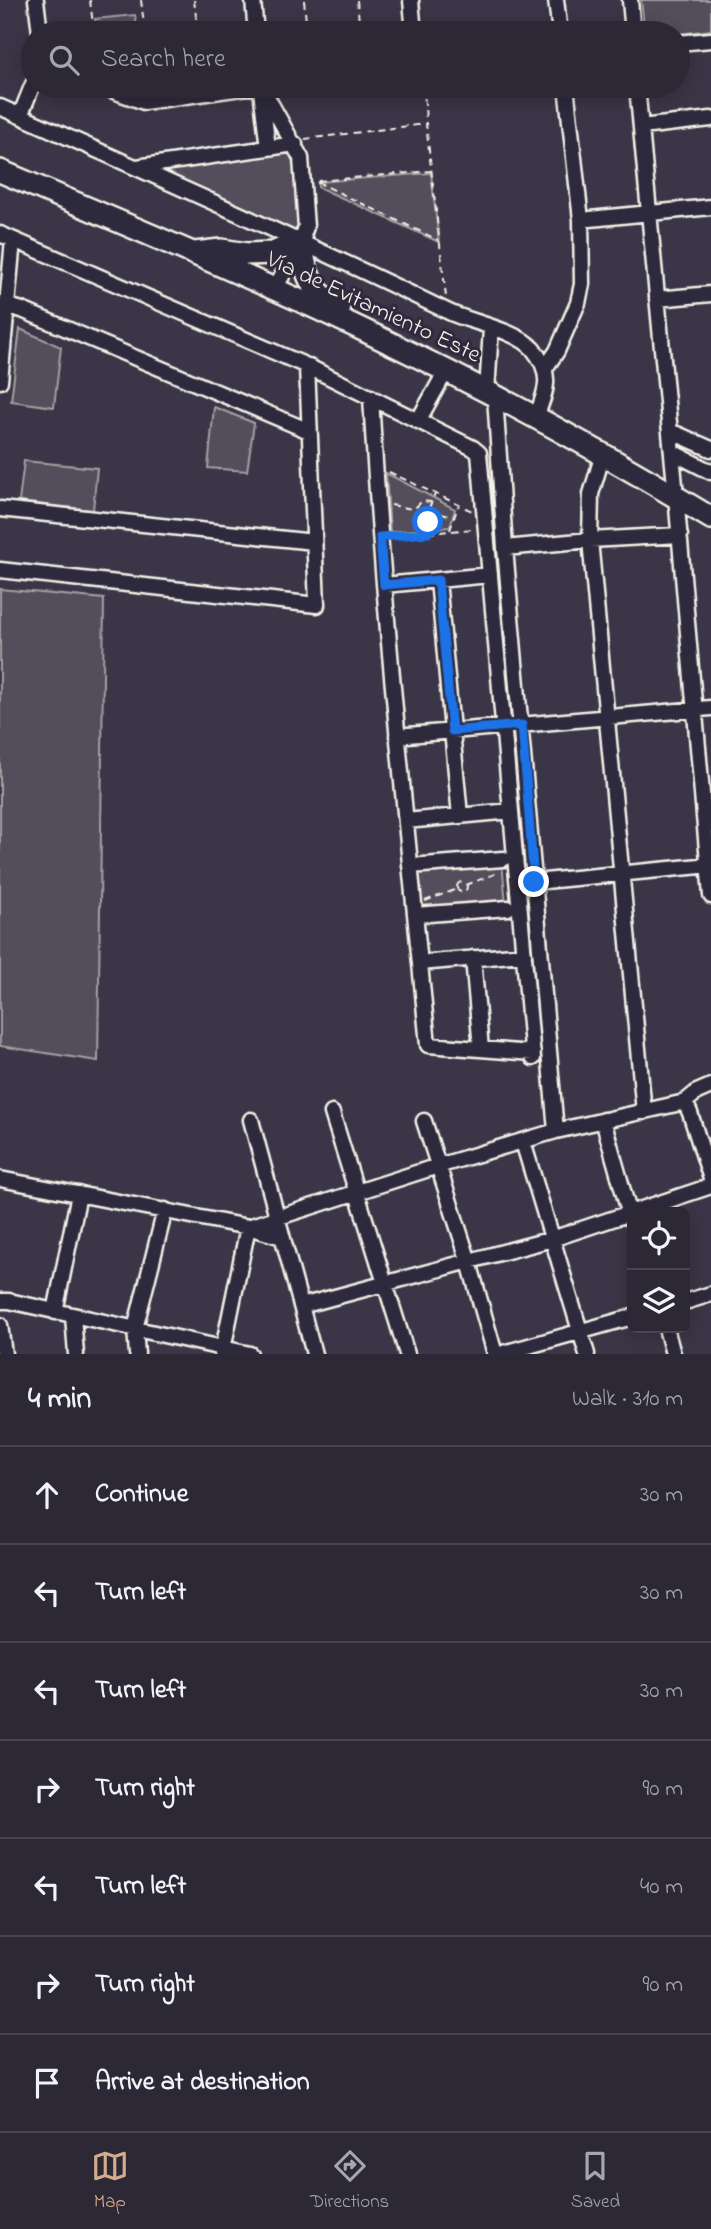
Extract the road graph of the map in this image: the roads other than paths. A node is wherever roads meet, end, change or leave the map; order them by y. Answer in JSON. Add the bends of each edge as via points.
{"nodes":[{"id":1,"x":36,"y":0,"type":"edge"},
{"id":2,"x":253,"y":0,"type":"edge"},
{"id":3,"x":411,"y":0,"type":"edge"},
{"id":4,"x":556,"y":0,"type":"edge"},
{"id":5,"x":630,"y":0,"type":"edge"},
{"id":6,"x":39,"y":21,"type":"edge"},
{"id":7,"x":255,"y":21,"type":"edge"},
{"id":8,"x":413,"y":21,"type":"edge"},
{"id":9,"x":559,"y":21,"type":"edge"},
{"id":10,"x":632,"y":21,"type":"edge"},
{"id":11,"x":711,"y":40,"type":"edge"},
{"id":12,"x":690,"y":42,"type":"edge"},
{"id":13,"x":27,"y":98,"type":"edge"},
{"id":14,"x":133,"y":98,"type":"edge"},
{"id":15,"x":172,"y":98,"type":"edge"},
{"id":16,"x":262,"y":98,"type":"edge"},
{"id":17,"x":268,"y":98,"type":"edge"},
{"id":18,"x":567,"y":98,"type":"edge"},
{"id":19,"x":639,"y":98,"type":"edge"},
{"id":20,"x":0,"y":107,"type":"edge"},
{"id":21,"x":20,"y":116,"type":"junction"},
{"id":22,"x":711,"y":119,"type":"edge"},
{"id":23,"x":641,"y":127,"type":"junction"},
{"id":24,"x":295,"y":144,"type":"junction"},
{"id":25,"x":268,"y":148,"type":"junction"},
{"id":26,"x":134,"y":167,"type":"junction"},
{"id":27,"x":0,"y":171,"type":"edge"},
{"id":28,"x":711,"y":207,"type":"edge"},
{"id":29,"x":649,"y":214,"type":"junction"},
{"id":30,"x":590,"y":219,"type":"dead end"},
{"id":31,"x":7,"y":237,"type":"edge"},
{"id":32,"x":301,"y":241,"type":"junction"},
{"id":33,"x":192,"y":253,"type":"junction"},
{"id":34,"x":275,"y":289,"type":"junction"},
{"id":35,"x":711,"y":294,"type":"edge"},
{"id":36,"x":657,"y":299,"type":"junction"},
{"id":37,"x":4,"y":306,"type":"edge"},
{"id":38,"x":356,"y":327,"type":"junction"},
{"id":39,"x":491,"y":328,"type":"junction"},
{"id":40,"x":307,"y":366,"type":"junction"},
{"id":41,"x":546,"y":367,"type":"junction"},
{"id":42,"x":446,"y":371,"type":"junction"},
{"id":43,"x":0,"y":381,"type":"edge"},
{"id":44,"x":491,"y":394,"type":"junction"},
{"id":45,"x":371,"y":397,"type":"junction"},
{"id":46,"x":536,"y":417,"type":"junction"},
{"id":47,"x":418,"y":421,"type":"junction"},
{"id":48,"x":310,"y":431,"type":"junction"},
{"id":49,"x":670,"y":431,"type":"junction"},
{"id":50,"x":711,"y":449,"type":"edge"},
{"id":51,"x":672,"y":452,"type":"junction"},
{"id":52,"x":603,"y":454,"type":"junction"},
{"id":53,"x":711,"y":471,"type":"edge"},
{"id":54,"x":676,"y":496,"type":"junction"},
{"id":55,"x":0,"y":509,"type":"edge"},
{"id":56,"x":711,"y":517,"type":"edge"},
{"id":57,"x":680,"y":535,"type":"junction"},
{"id":58,"x":590,"y":540,"type":"junction"},
{"id":59,"x":314,"y":542,"type":"junction"},
{"id":60,"x":505,"y":548,"type":"junction"},
{"id":61,"x":0,"y":570,"type":"edge"},
{"id":62,"x":490,"y":575,"type":"junction"},
{"id":63,"x":438,"y":580,"type":"junction"},
{"id":64,"x":384,"y":585,"type":"junction"},
{"id":65,"x":711,"y":708,"type":"edge"},
{"id":66,"x":694,"y":709,"type":"junction"},
{"id":67,"x":607,"y":718,"type":"junction"},
{"id":68,"x":522,"y":725,"type":"junction"},
{"id":69,"x":503,"y":727,"type":"junction"},
{"id":70,"x":452,"y":731,"type":"junction"},
{"id":71,"x":397,"y":736,"type":"junction"},
{"id":72,"x":511,"y":811,"type":"junction"},
{"id":73,"x":460,"y":816,"type":"junction"},
{"id":74,"x":406,"y":821,"type":"junction"},
{"id":75,"x":504,"y":865,"type":"road end"},
{"id":76,"x":710,"y":865,"type":"edge"},
{"id":77,"x":410,"y":866,"type":"junction"},
{"id":78,"x":621,"y":872,"type":"junction"},
{"id":79,"x":534,"y":882,"type":"junction"},
{"id":80,"x":711,"y":896,"type":"edge"},
{"id":81,"x":508,"y":908,"type":"dead end"},
{"id":82,"x":417,"y":909,"type":"junction"},
{"id":83,"x":524,"y":954,"type":"junction"},
{"id":84,"x":473,"y":958,"type":"junction"},
{"id":85,"x":420,"y":963,"type":"junction"},
{"id":86,"x":481,"y":1049,"type":"junction"},
{"id":87,"x":711,"y":1086,"type":"edge"},
{"id":88,"x":685,"y":1102,"type":"junction"},
{"id":89,"x":332,"y":1112,"type":"dead end"},
{"id":90,"x":644,"y":1112,"type":"junction"},
{"id":91,"x":251,"y":1120,"type":"dead end"},
{"id":92,"x":603,"y":1120,"type":"junction"},
{"id":93,"x":424,"y":1121,"type":"dead end"},
{"id":94,"x":556,"y":1131,"type":"junction"},
{"id":95,"x":523,"y":1142,"type":"junction"},
{"id":96,"x":438,"y":1166,"type":"junction"},
{"id":97,"x":0,"y":1179,"type":"edge"},
{"id":98,"x":711,"y":1179,"type":"edge"},
{"id":99,"x":711,"y":1186,"type":"edge"},
{"id":100,"x":357,"y":1192,"type":"junction"},
{"id":101,"x":79,"y":1194,"type":"junction"},
{"id":102,"x":628,"y":1207,"type":"edge"},
{"id":103,"x":658,"y":1207,"type":"edge"},
{"id":104,"x":165,"y":1210,"type":"junction"},
{"id":105,"x":277,"y":1217,"type":"junction"},
{"id":106,"x":627,"y":1219,"type":"edge"},
{"id":107,"x":248,"y":1227,"type":"junction"},
{"id":108,"x":282,"y":1237,"type":"junction"},
{"id":109,"x":552,"y":1239,"type":"junction"},
{"id":110,"x":469,"y":1262,"type":"junction"},
{"id":111,"x":386,"y":1284,"type":"junction"},
{"id":112,"x":711,"y":1294,"type":"edge"},
{"id":113,"x":690,"y":1300,"type":"edge"},
{"id":114,"x":0,"y":1301,"type":"edge"},
{"id":115,"x":302,"y":1306,"type":"junction"},
{"id":116,"x":55,"y":1312,"type":"junction"},
{"id":117,"x":73,"y":1316,"type":"junction"},
{"id":118,"x":627,"y":1318,"type":"edge"},
{"id":119,"x":0,"y":1325,"type":"edge"},
{"id":120,"x":135,"y":1329,"type":"junction"},
{"id":121,"x":580,"y":1332,"type":"junction"},
{"id":122,"x":667,"y":1333,"type":"edge"},
{"id":123,"x":222,"y":1351,"type":"edge"},
{"id":124,"x":4,"y":1354,"type":"edge"},
{"id":125,"x":76,"y":1354,"type":"edge"},
{"id":126,"x":136,"y":1354,"type":"edge"},
{"id":127,"x":250,"y":1354,"type":"edge"},
{"id":128,"x":314,"y":1354,"type":"edge"},
{"id":129,"x":407,"y":1354,"type":"edge"},
{"id":130,"x":495,"y":1354,"type":"edge"},
{"id":131,"x":500,"y":1354,"type":"edge"},
{"id":132,"x":587,"y":1354,"type":"edge"},
{"id":133,"x":673,"y":1354,"type":"edge"}],
"edges":[{"from":1,"to":6,"type":"street"},
{"from":2,"to":7,"type":"street"},
{"from":3,"to":8,"type":"street"},
{"from":4,"to":9,"type":"street"},
{"from":5,"to":10,"type":"street"},
{"from":11,"to":12,"type":"street"},
{"from":13,"to":21,"type":"street"},
{"from":14,"to":15,"type":"street","via":[[144,102]]},
{"from":16,"to":25,"type":"street"},
{"from":17,"to":24,"type":"street"},
{"from":18,"to":41,"type":"street","via":[[581,220],[582,284],[578,303]]},
{"from":19,"to":23,"type":"street"},
{"from":20,"to":21,"type":"street"},
{"from":21,"to":26,"type":"street"},
{"from":22,"to":23,"type":"street"},
{"from":23,"to":29,"type":"street"},
{"from":24,"to":25,"type":"street"},
{"from":24,"to":32,"type":"street","via":[[301,158],[306,227]]},
{"from":25,"to":26,"type":"street"},
{"from":26,"to":32,"type":"street"},
{"from":27,"to":33,"type":"highway","name":"Vía de Evitamiento Este"},
{"from":28,"to":29,"type":"street"},
{"from":29,"to":30,"type":"street"},
{"from":29,"to":36,"type":"street"},
{"from":31,"to":37,"type":"street"},
{"from":31,"to":40,"type":"street"},
{"from":32,"to":33,"type":"highway","via":[[274,253]]},
{"from":32,"to":34,"type":"street"},
{"from":32,"to":38,"type":"highway","via":[[305,271],[316,291]]},
{"from":32,"to":39,"type":"street"},
{"from":33,"to":34,"type":"highway","name":"Vía de Evitamiento Este"},
{"from":34,"to":38,"type":"highway","name":"Vía de Evitamiento Este"},
{"from":35,"to":36,"type":"street"},
{"from":36,"to":49,"type":"street"},
{"from":37,"to":43,"type":"street"},
{"from":37,"to":48,"type":"street"},
{"from":38,"to":42,"type":"highway","name":"Vía de Evitamiento Este"},
{"from":39,"to":41,"type":"street","via":[[522,338]]},
{"from":39,"to":44,"type":"street"},
{"from":40,"to":45,"type":"street"},
{"from":40,"to":48,"type":"street"},
{"from":41,"to":46,"type":"street","via":[[547,382]]},
{"from":42,"to":44,"type":"highway","name":"Vía de Evitamiento Este"},
{"from":42,"to":47,"type":"street"},
{"from":44,"to":46,"type":"highway","name":"Vía de Evitamiento Este"},
{"from":44,"to":60,"type":"street"},
{"from":45,"to":47,"type":"street"},
{"from":45,"to":64,"type":"street"},
{"from":46,"to":52,"type":"highway","name":"Vía de Evitamiento Este"},
{"from":47,"to":62,"type":"street","via":[[478,453]]},
{"from":48,"to":59,"type":"street"},
{"from":49,"to":50,"type":"street"},
{"from":49,"to":51,"type":"street"},
{"from":51,"to":53,"type":"street"},
{"from":51,"to":54,"type":"street"},
{"from":52,"to":54,"type":"highway","name":"Vía de Evitamiento Este"},
{"from":52,"to":58,"type":"street","via":[[591,494]]},
{"from":54,"to":56,"type":"highway","name":"Vía de Evitamiento Este"},
{"from":54,"to":57,"type":"street"},
{"from":55,"to":59,"type":"street"},
{"from":57,"to":58,"type":"street"},
{"from":57,"to":66,"type":"street"},
{"from":58,"to":60,"type":"street"},
{"from":58,"to":67,"type":"street"},
{"from":59,"to":61,"type":"street","via":[[317,605]]},
{"from":60,"to":68,"type":"street"},
{"from":62,"to":63,"type":"street"},
{"from":62,"to":69,"type":"street"},
{"from":63,"to":64,"type":"street"},
{"from":63,"to":70,"type":"street"},
{"from":64,"to":71,"type":"street"},
{"from":65,"to":66,"type":"street"},
{"from":66,"to":67,"type":"street"},
{"from":66,"to":76,"type":"street"},
{"from":67,"to":68,"type":"street"},
{"from":67,"to":78,"type":"street"},
{"from":68,"to":69,"type":"street"},
{"from":68,"to":79,"type":"street"},
{"from":69,"to":70,"type":"street"},
{"from":69,"to":72,"type":"street"},
{"from":70,"to":71,"type":"street"},
{"from":70,"to":73,"type":"street"},
{"from":71,"to":74,"type":"street"},
{"from":72,"to":73,"type":"street"},
{"from":72,"to":83,"type":"street"},
{"from":73,"to":74,"type":"street"},
{"from":74,"to":77,"type":"street"},
{"from":75,"to":77,"type":"street"},
{"from":76,"to":78,"type":"street"},
{"from":76,"to":80,"type":"street"},
{"from":77,"to":82,"type":"street"},
{"from":78,"to":79,"type":"street"},
{"from":78,"to":90,"type":"street"},
{"from":79,"to":94,"type":"street"},
{"from":81,"to":82,"type":"street"},
{"from":82,"to":85,"type":"street"},
{"from":83,"to":84,"type":"street"},
{"from":83,"to":86,"type":"street","via":[[533,1056]]},
{"from":84,"to":85,"type":"street"},
{"from":84,"to":86,"type":"street"},
{"from":85,"to":86,"type":"street","via":[[428,1045]]},
{"from":87,"to":88,"type":"street"},
{"from":88,"to":90,"type":"street"},
{"from":88,"to":98,"type":"street"},
{"from":89,"to":100,"type":"street"},
{"from":90,"to":92,"type":"street"},
{"from":91,"to":105,"type":"street"},
{"from":92,"to":94,"type":"street"},
{"from":92,"to":102,"type":"street"},
{"from":93,"to":96,"type":"street"},
{"from":94,"to":95,"type":"street"},
{"from":95,"to":96,"type":"street"},
{"from":95,"to":109,"type":"street"},
{"from":96,"to":100,"type":"street"},
{"from":96,"to":110,"type":"street"},
{"from":97,"to":101,"type":"street"},
{"from":99,"to":103,"type":"street"},
{"from":100,"to":105,"type":"street"},
{"from":100,"to":111,"type":"street"},
{"from":101,"to":104,"type":"street"},
{"from":101,"to":116,"type":"street"},
{"from":104,"to":107,"type":"street"},
{"from":104,"to":120,"type":"street"},
{"from":105,"to":107,"type":"street"},
{"from":105,"to":108,"type":"street"},
{"from":106,"to":109,"type":"street"},
{"from":107,"to":108,"type":"street"},
{"from":107,"to":123,"type":"street"},
{"from":108,"to":115,"type":"street"},
{"from":109,"to":110,"type":"street"},
{"from":109,"to":121,"type":"street"},
{"from":110,"to":111,"type":"street"},
{"from":110,"to":130,"type":"street"},
{"from":111,"to":115,"type":"street"},
{"from":111,"to":129,"type":"street"},
{"from":112,"to":113,"type":"street"},
{"from":114,"to":116,"type":"street"},
{"from":115,"to":128,"type":"street"},
{"from":116,"to":117,"type":"street"},
{"from":117,"to":120,"type":"street"},
{"from":117,"to":125,"type":"street"},
{"from":118,"to":121,"type":"street"},
{"from":119,"to":124,"type":"street"},
{"from":120,"to":123,"type":"street"},
{"from":120,"to":126,"type":"street"},
{"from":121,"to":131,"type":"street"},
{"from":121,"to":132,"type":"street"},
{"from":122,"to":133,"type":"street"},
{"from":123,"to":127,"type":"street"}]}
